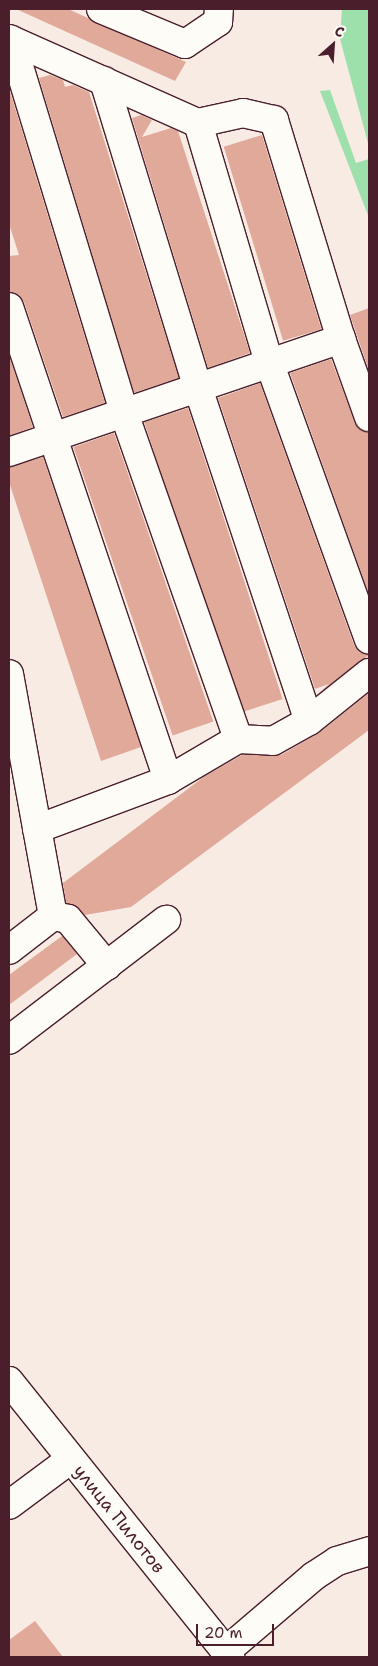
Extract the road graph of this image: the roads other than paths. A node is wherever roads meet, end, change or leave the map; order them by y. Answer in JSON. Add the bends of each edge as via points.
{"nodes":[{"id":1,"x":101,"y":9,"type":"edge"},
{"id":2,"x":219,"y":9,"type":"edge"},
{"id":3,"x":139,"y":17,"type":"edge"},
{"id":4,"x":10,"y":39,"type":"edge"},
{"id":5,"x":104,"y":82,"type":"junction"},
{"id":6,"x":198,"y":124,"type":"junction"},
{"id":7,"x":9,"y":307,"type":"edge"},
{"id":8,"x":341,"y":339,"type":"junction"},
{"id":9,"x":268,"y":362,"type":"junction"},
{"id":10,"x":198,"y":388,"type":"junction"},
{"id":11,"x":124,"y":413,"type":"junction"},
{"id":12,"x":369,"y":417,"type":"edge"},
{"id":13,"x":51,"y":438,"type":"junction"},
{"id":14,"x":9,"y":452,"type":"edge"},
{"id":15,"x":369,"y":640,"type":"edge"},
{"id":16,"x":369,"y":673,"type":"edge"},
{"id":17,"x":9,"y":674,"type":"edge"},
{"id":18,"x":309,"y":721,"type":"junction"},
{"id":19,"x":238,"y":738,"type":"junction"},
{"id":20,"x":168,"y":780,"type":"junction"},
{"id":21,"x":37,"y":829,"type":"junction"},
{"id":22,"x":53,"y":916,"type":"junction"},
{"id":23,"x":166,"y":920,"type":"dead end"},
{"id":24,"x":9,"y":950,"type":"edge"},
{"id":25,"x":106,"y":966,"type":"junction"},
{"id":26,"x":9,"y":1040,"type":"edge"},
{"id":27,"x":9,"y":1381,"type":"edge"},
{"id":28,"x":71,"y":1459,"type":"junction"},
{"id":29,"x":9,"y":1505,"type":"edge"},
{"id":30,"x":369,"y":1551,"type":"edge"},
{"id":31,"x":227,"y":1654,"type":"edge"}],
"edges":[{"from":1,"to":3,"type":"street"},
{"from":2,"to":3,"type":"street","via":[[218,22],[185,44]]},
{"from":4,"to":5,"type":"street"},
{"from":4,"to":11,"type":"street"},
{"from":5,"to":6,"type":"street"},
{"from":5,"to":10,"type":"street"},
{"from":6,"to":8,"type":"street","via":[[243,113],[274,120]]},
{"from":6,"to":9,"type":"street"},
{"from":7,"to":13,"type":"street"},
{"from":8,"to":9,"type":"street"},
{"from":8,"to":12,"type":"street"},
{"from":9,"to":10,"type":"street"},
{"from":9,"to":15,"type":"street"},
{"from":10,"to":11,"type":"street"},
{"from":10,"to":18,"type":"street"},
{"from":11,"to":13,"type":"street"},
{"from":11,"to":19,"type":"street"},
{"from":13,"to":14,"type":"street"},
{"from":13,"to":20,"type":"street"},
{"from":16,"to":18,"type":"street"},
{"from":17,"to":21,"type":"street"},
{"from":18,"to":19,"type":"street","via":[[273,741]]},
{"from":19,"to":20,"type":"street"},
{"from":20,"to":21,"type":"street"},
{"from":21,"to":22,"type":"street"},
{"from":22,"to":24,"type":"street"},
{"from":22,"to":25,"type":"street","via":[[68,919]]},
{"from":23,"to":25,"type":"street"},
{"from":25,"to":26,"type":"street"},
{"from":27,"to":28,"type":"street","name":"улица Пилотов"},
{"from":28,"to":29,"type":"street"},
{"from":28,"to":31,"type":"street","name":"улица Пилотов"},
{"from":30,"to":31,"type":"street","via":[[337,1561],[314,1576]]}]}
